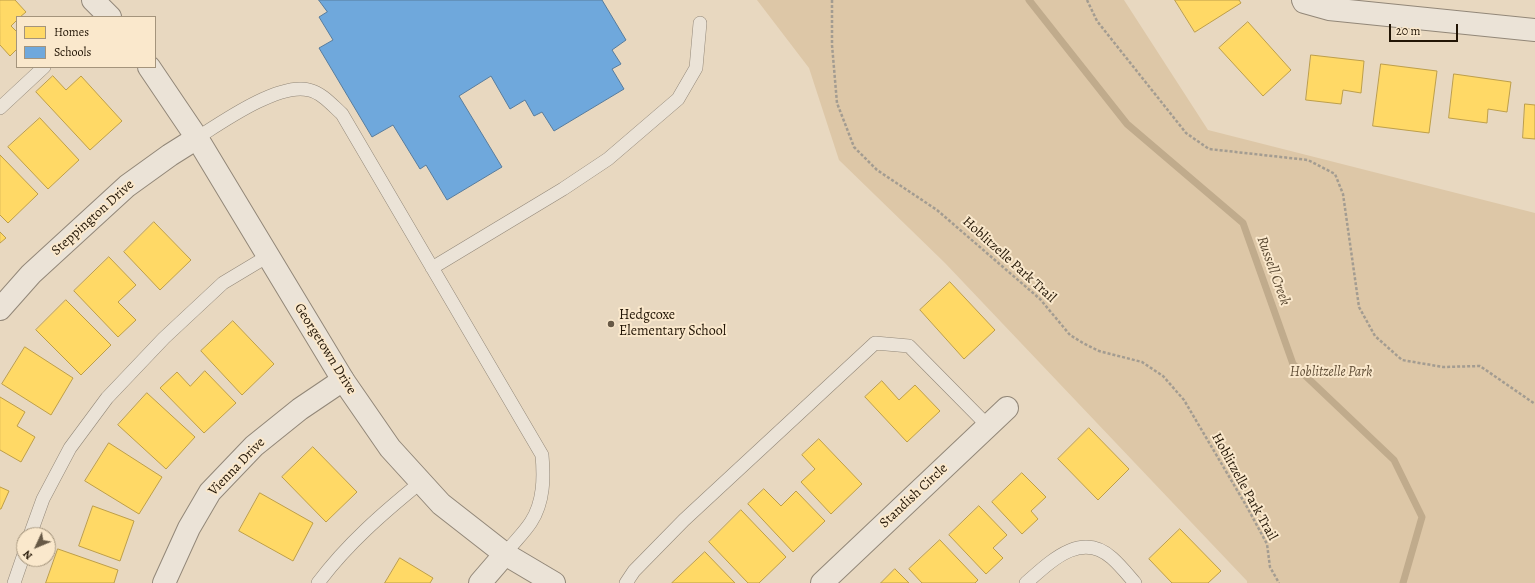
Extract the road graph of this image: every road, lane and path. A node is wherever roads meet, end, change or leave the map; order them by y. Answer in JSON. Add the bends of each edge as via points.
{"nodes":[{"id":1,"x":832,"y":0,"type":"edge"},
{"id":2,"x":1087,"y":0,"type":"edge"},
{"id":3,"x":1304,"y":1,"type":"edge"},
{"id":4,"x":700,"y":23,"type":"dead end"},
{"id":5,"x":1535,"y":30,"type":"edge"},
{"id":6,"x":43,"y":68,"type":"edge"},
{"id":7,"x":151,"y":68,"type":"edge"},
{"id":8,"x":0,"y":108,"type":"edge"},
{"id":9,"x":197,"y":138,"type":"junction"},
{"id":10,"x":268,"y":256,"type":"junction"},
{"id":11,"x":432,"y":268,"type":"junction"},
{"id":12,"x":0,"y":309,"type":"edge"},
{"id":13,"x":343,"y":380,"type":"junction"},
{"id":14,"x":1535,"y":404,"type":"edge"},
{"id":15,"x":1007,"y":408,"type":"dead end"},
{"id":16,"x":988,"y":426,"type":"junction"},
{"id":17,"x":421,"y":482,"type":"junction"},
{"id":18,"x":33,"y":527,"type":"edge"},
{"id":19,"x":505,"y":554,"type":"junction"},
{"id":20,"x":20,"y":567,"type":"edge"},
{"id":21,"x":14,"y":583,"type":"edge"},
{"id":22,"x":164,"y":583,"type":"edge"},
{"id":23,"x":318,"y":583,"type":"edge"},
{"id":24,"x":480,"y":583,"type":"edge"},
{"id":25,"x":554,"y":583,"type":"edge"},
{"id":26,"x":626,"y":583,"type":"edge"},
{"id":27,"x":822,"y":583,"type":"edge"},
{"id":28,"x":1026,"y":583,"type":"edge"},
{"id":29,"x":1135,"y":583,"type":"edge"},
{"id":30,"x":1279,"y":583,"type":"edge"}],
"edges":[{"from":1,"to":30,"type":"path","name":"Hoblitzelle Park Trail","via":[[832,45],[837,103],[854,147],[877,170],[937,210],[1040,298],[1070,335],[1099,350],[1142,362],[1163,376],[1184,400],[1247,507],[1267,544],[1270,567]]},
{"from":2,"to":14,"type":"path","via":[[1098,21],[1186,133],[1209,150],[1308,160],[1335,174],[1343,194],[1359,307],[1375,336],[1402,360],[1444,367],[1480,366]]},
{"from":3,"to":5,"type":"street","via":[[1329,9]]},
{"from":4,"to":11,"type":"lane","via":[[696,68],[678,99],[608,159]]},
{"from":6,"to":8,"type":"lane"},
{"from":7,"to":9,"type":"street","name":"Georgetown Drive"},
{"from":9,"to":10,"type":"street","name":"Georgetown Drive"},
{"from":9,"to":11,"type":"lane","via":[[241,110],[289,90],[309,90],[326,99],[342,114]]},
{"from":9,"to":12,"type":"street","name":"Steppington Drive","via":[[126,186],[30,274]]},
{"from":10,"to":13,"type":"street","name":"Georgetown Drive"},
{"from":10,"to":18,"type":"lane","via":[[223,283],[164,338],[106,398],[70,448],[43,499]]},
{"from":11,"to":19,"type":"lane","via":[[542,455],[544,476],[540,501],[532,521]]},
{"from":13,"to":17,"type":"street","name":"Georgetown Drive","via":[[390,448]]},
{"from":13,"to":22,"type":"street","name":"Vienna Drive","via":[[300,409],[254,446],[210,492],[189,528]]},
{"from":15,"to":16,"type":"street","name":"Standish Circle"},
{"from":16,"to":26,"type":"lane","via":[[908,346],[875,343],[684,520]]},
{"from":16,"to":27,"type":"street","name":"Standish Circle"},
{"from":17,"to":19,"type":"street","name":"Georgetown Drive","via":[[441,504]]},
{"from":17,"to":23,"type":"lane","via":[[385,511],[330,567]]},
{"from":19,"to":24,"type":"street"},
{"from":19,"to":25,"type":"street","name":"Georgetown Drive"},
{"from":20,"to":21,"type":"lane"},
{"from":28,"to":29,"type":"lane","via":[[1049,563],[1074,548],[1094,547],[1112,558]]}]}
